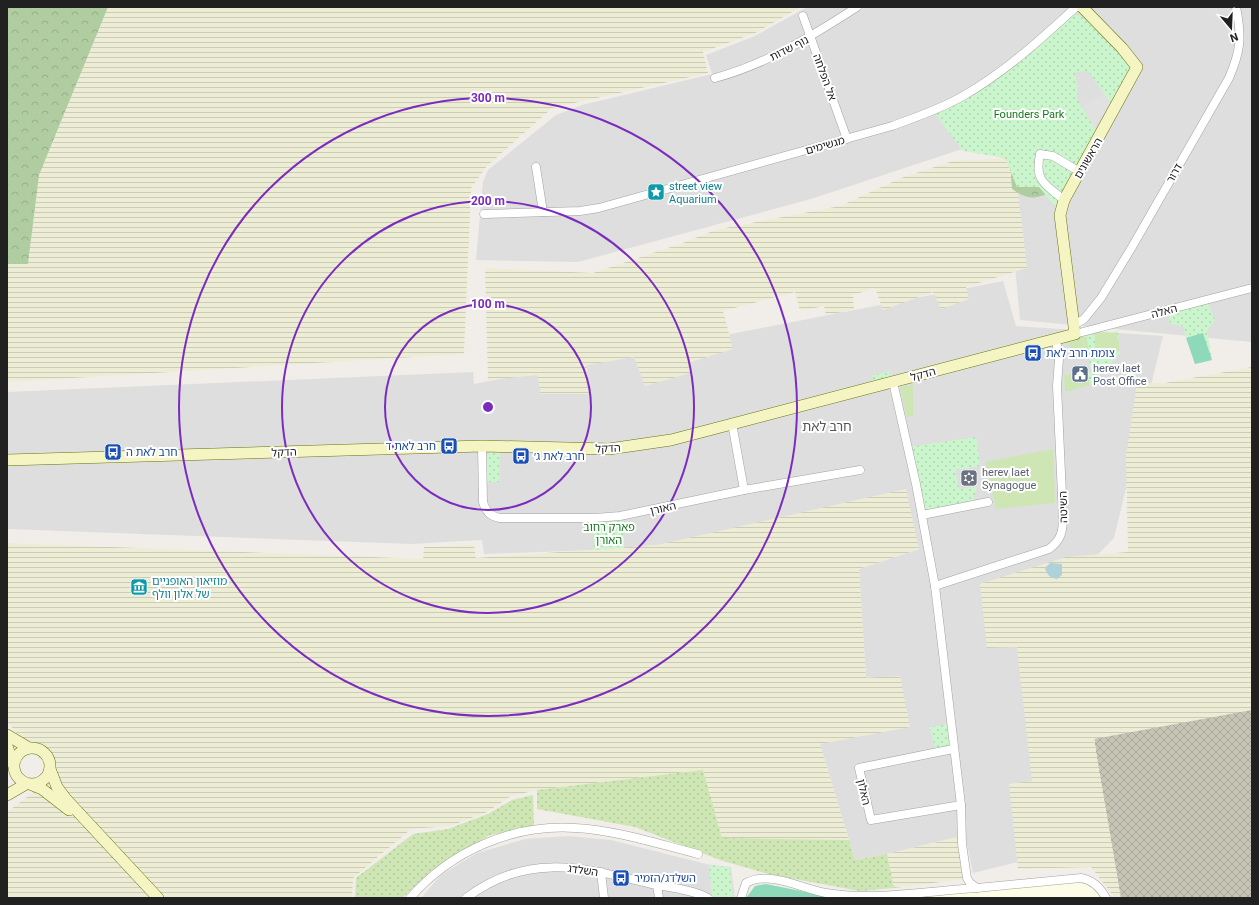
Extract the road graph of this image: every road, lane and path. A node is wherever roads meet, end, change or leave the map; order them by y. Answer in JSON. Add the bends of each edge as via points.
{"nodes":[{"id":1,"x":857,"y":7,"type":"edge"},
{"id":2,"x":1076,"y":7,"type":"edge"},
{"id":3,"x":1082,"y":7,"type":"edge"},
{"id":4,"x":1236,"y":7,"type":"edge"},
{"id":5,"x":803,"y":16,"type":"dead end"},
{"id":6,"x":811,"y":37,"type":"junction"},
{"id":7,"x":715,"y":78,"type":"dead end"},
{"id":8,"x":847,"y":139,"type":"junction"},
{"id":9,"x":536,"y":168,"type":"dead end"},
{"id":10,"x":1080,"y":172,"type":"junction"},
{"id":11,"x":1064,"y":200,"type":"junction"},
{"id":12,"x":544,"y":212,"type":"junction"},
{"id":13,"x":484,"y":214,"type":"dead end"},
{"id":14,"x":1252,"y":288,"type":"edge"},
{"id":15,"x":1075,"y":330,"type":"junction"},
{"id":16,"x":1056,"y":340,"type":"junction"},
{"id":17,"x":893,"y":382,"type":"junction"},
{"id":18,"x":732,"y":423,"type":"junction"},
{"id":19,"x":482,"y":446,"type":"junction"},
{"id":20,"x":7,"y":460,"type":"edge"},
{"id":21,"x":860,"y":470,"type":"dead end"},
{"id":22,"x":744,"y":490,"type":"junction"},
{"id":23,"x":988,"y":502,"type":"dead end"},
{"id":24,"x":922,"y":515,"type":"junction"},
{"id":25,"x":935,"y":586,"type":"junction"},
{"id":26,"x":7,"y":735,"type":"edge"},
{"id":27,"x":7,"y":746,"type":"edge"},
{"id":28,"x":29,"y":748,"type":"junction"},
{"id":29,"x":953,"y":749,"type":"junction"},
{"id":30,"x":14,"y":767,"type":"junction"},
{"id":31,"x":50,"y":770,"type":"junction"},
{"id":32,"x":7,"y":782,"type":"edge"},
{"id":33,"x":29,"y":784,"type":"junction"},
{"id":34,"x":7,"y":795,"type":"edge"},
{"id":35,"x":961,"y":805,"type":"junction"},
{"id":36,"x":92,"y":829,"type":"junction"},
{"id":37,"x":698,"y":854,"type":"dead end"},
{"id":38,"x":601,"y":872,"type":"junction"},
{"id":39,"x":657,"y":885,"type":"junction"},
{"id":40,"x":977,"y":888,"type":"junction"},
{"id":41,"x":706,"y":897,"type":"edge"},
{"id":42,"x":158,"y":898,"type":"edge"},
{"id":43,"x":410,"y":898,"type":"edge"},
{"id":44,"x":466,"y":898,"type":"edge"},
{"id":45,"x":604,"y":898,"type":"edge"},
{"id":46,"x":659,"y":898,"type":"edge"},
{"id":47,"x":741,"y":898,"type":"edge"},
{"id":48,"x":1106,"y":898,"type":"edge"}],
"edges":[{"from":1,"to":6,"type":"street","name":"נוף שדות"},
{"from":2,"to":8,"type":"street","name":"מגשימים","via":[[1042,40],[996,76],[962,97],[892,126]]},
{"from":3,"to":10,"type":"street","name":"הראשונים","via":[[1137,67]]},
{"from":4,"to":15,"type":"street","name":"דרור","via":[[1241,29],[1238,56],[1228,78],[1132,247],[1101,298]]},
{"from":5,"to":6,"type":"street","name":"אל הפלחה"},
{"from":6,"to":7,"type":"street","name":"נוף שדות","via":[[738,71]]},
{"from":6,"to":8,"type":"street","name":"אל הפלחה"},
{"from":8,"to":12,"type":"street","name":"מגשימים","via":[[626,202],[580,211]]},
{"from":9,"to":12,"type":"street"},
{"from":10,"to":11,"type":"street","name":"הראשונים"},
{"from":10,"to":11,"type":"street","via":[[1053,156],[1040,154],[1037,166],[1040,179]]},
{"from":11,"to":15,"type":"street","name":"הראשונים","via":[[1060,215]]},
{"from":12,"to":13,"type":"street","name":"מגשימים"},
{"from":14,"to":15,"type":"street","name":"האלה"},
{"from":15,"to":16,"type":"street","name":"הדקל"},
{"from":16,"to":17,"type":"street","name":"הדקל"},
{"from":16,"to":25,"type":"street","name":"השיטה","via":[[1059,360],[1057,386],[1064,517],[1060,538],[1049,549]]},
{"from":17,"to":18,"type":"street","name":"הדקל"},
{"from":17,"to":24,"type":"street"},
{"from":18,"to":19,"type":"street","name":"הדקל","via":[[652,444],[615,448]]},
{"from":18,"to":22,"type":"street"},
{"from":19,"to":20,"type":"street","name":"הדקל"},
{"from":19,"to":22,"type":"street","name":"האורן","via":[[483,502],[485,510],[500,518],[620,516]]},
{"from":21,"to":22,"type":"street","name":"האורן"},
{"from":23,"to":24,"type":"street"},
{"from":24,"to":25,"type":"street"},
{"from":25,"to":29,"type":"street"},
{"from":26,"to":28,"type":"street"},
{"from":27,"to":30,"type":"street"},
{"from":28,"to":30,"type":"street","via":[[18,753]]},
{"from":28,"to":31,"type":"street","via":[[45,753],[49,758]]},
{"from":29,"to":35,"type":"street"},
{"from":29,"to":35,"type":"street","name":"האלון","via":[[859,768],[871,820]]},
{"from":30,"to":32,"type":"street"},
{"from":30,"to":33,"type":"street","via":[[20,781]]},
{"from":31,"to":33,"type":"street","via":[[44,780]]},
{"from":31,"to":36,"type":"street","via":[[61,792]]},
{"from":33,"to":34,"type":"street"},
{"from":33,"to":36,"type":"street","via":[[48,793]]},
{"from":35,"to":40,"type":"street","via":[[966,872],[970,883]]},
{"from":36,"to":42,"type":"street"},
{"from":37,"to":43,"type":"street","via":[[594,830],[556,827],[533,830],[510,834],[470,850],[436,872]]},
{"from":38,"to":39,"type":"street","name":"השלדג"},
{"from":38,"to":44,"type":"street","name":"השלדג","via":[[567,867],[532,869],[496,880]]},
{"from":38,"to":45,"type":"street"},
{"from":39,"to":41,"type":"street","name":"השלדג"},
{"from":39,"to":46,"type":"street"},
{"from":40,"to":47,"type":"street","via":[[843,895],[759,878],[746,883]]},
{"from":40,"to":48,"type":"street","via":[[1081,878],[1089,879],[1096,884]]}]}
